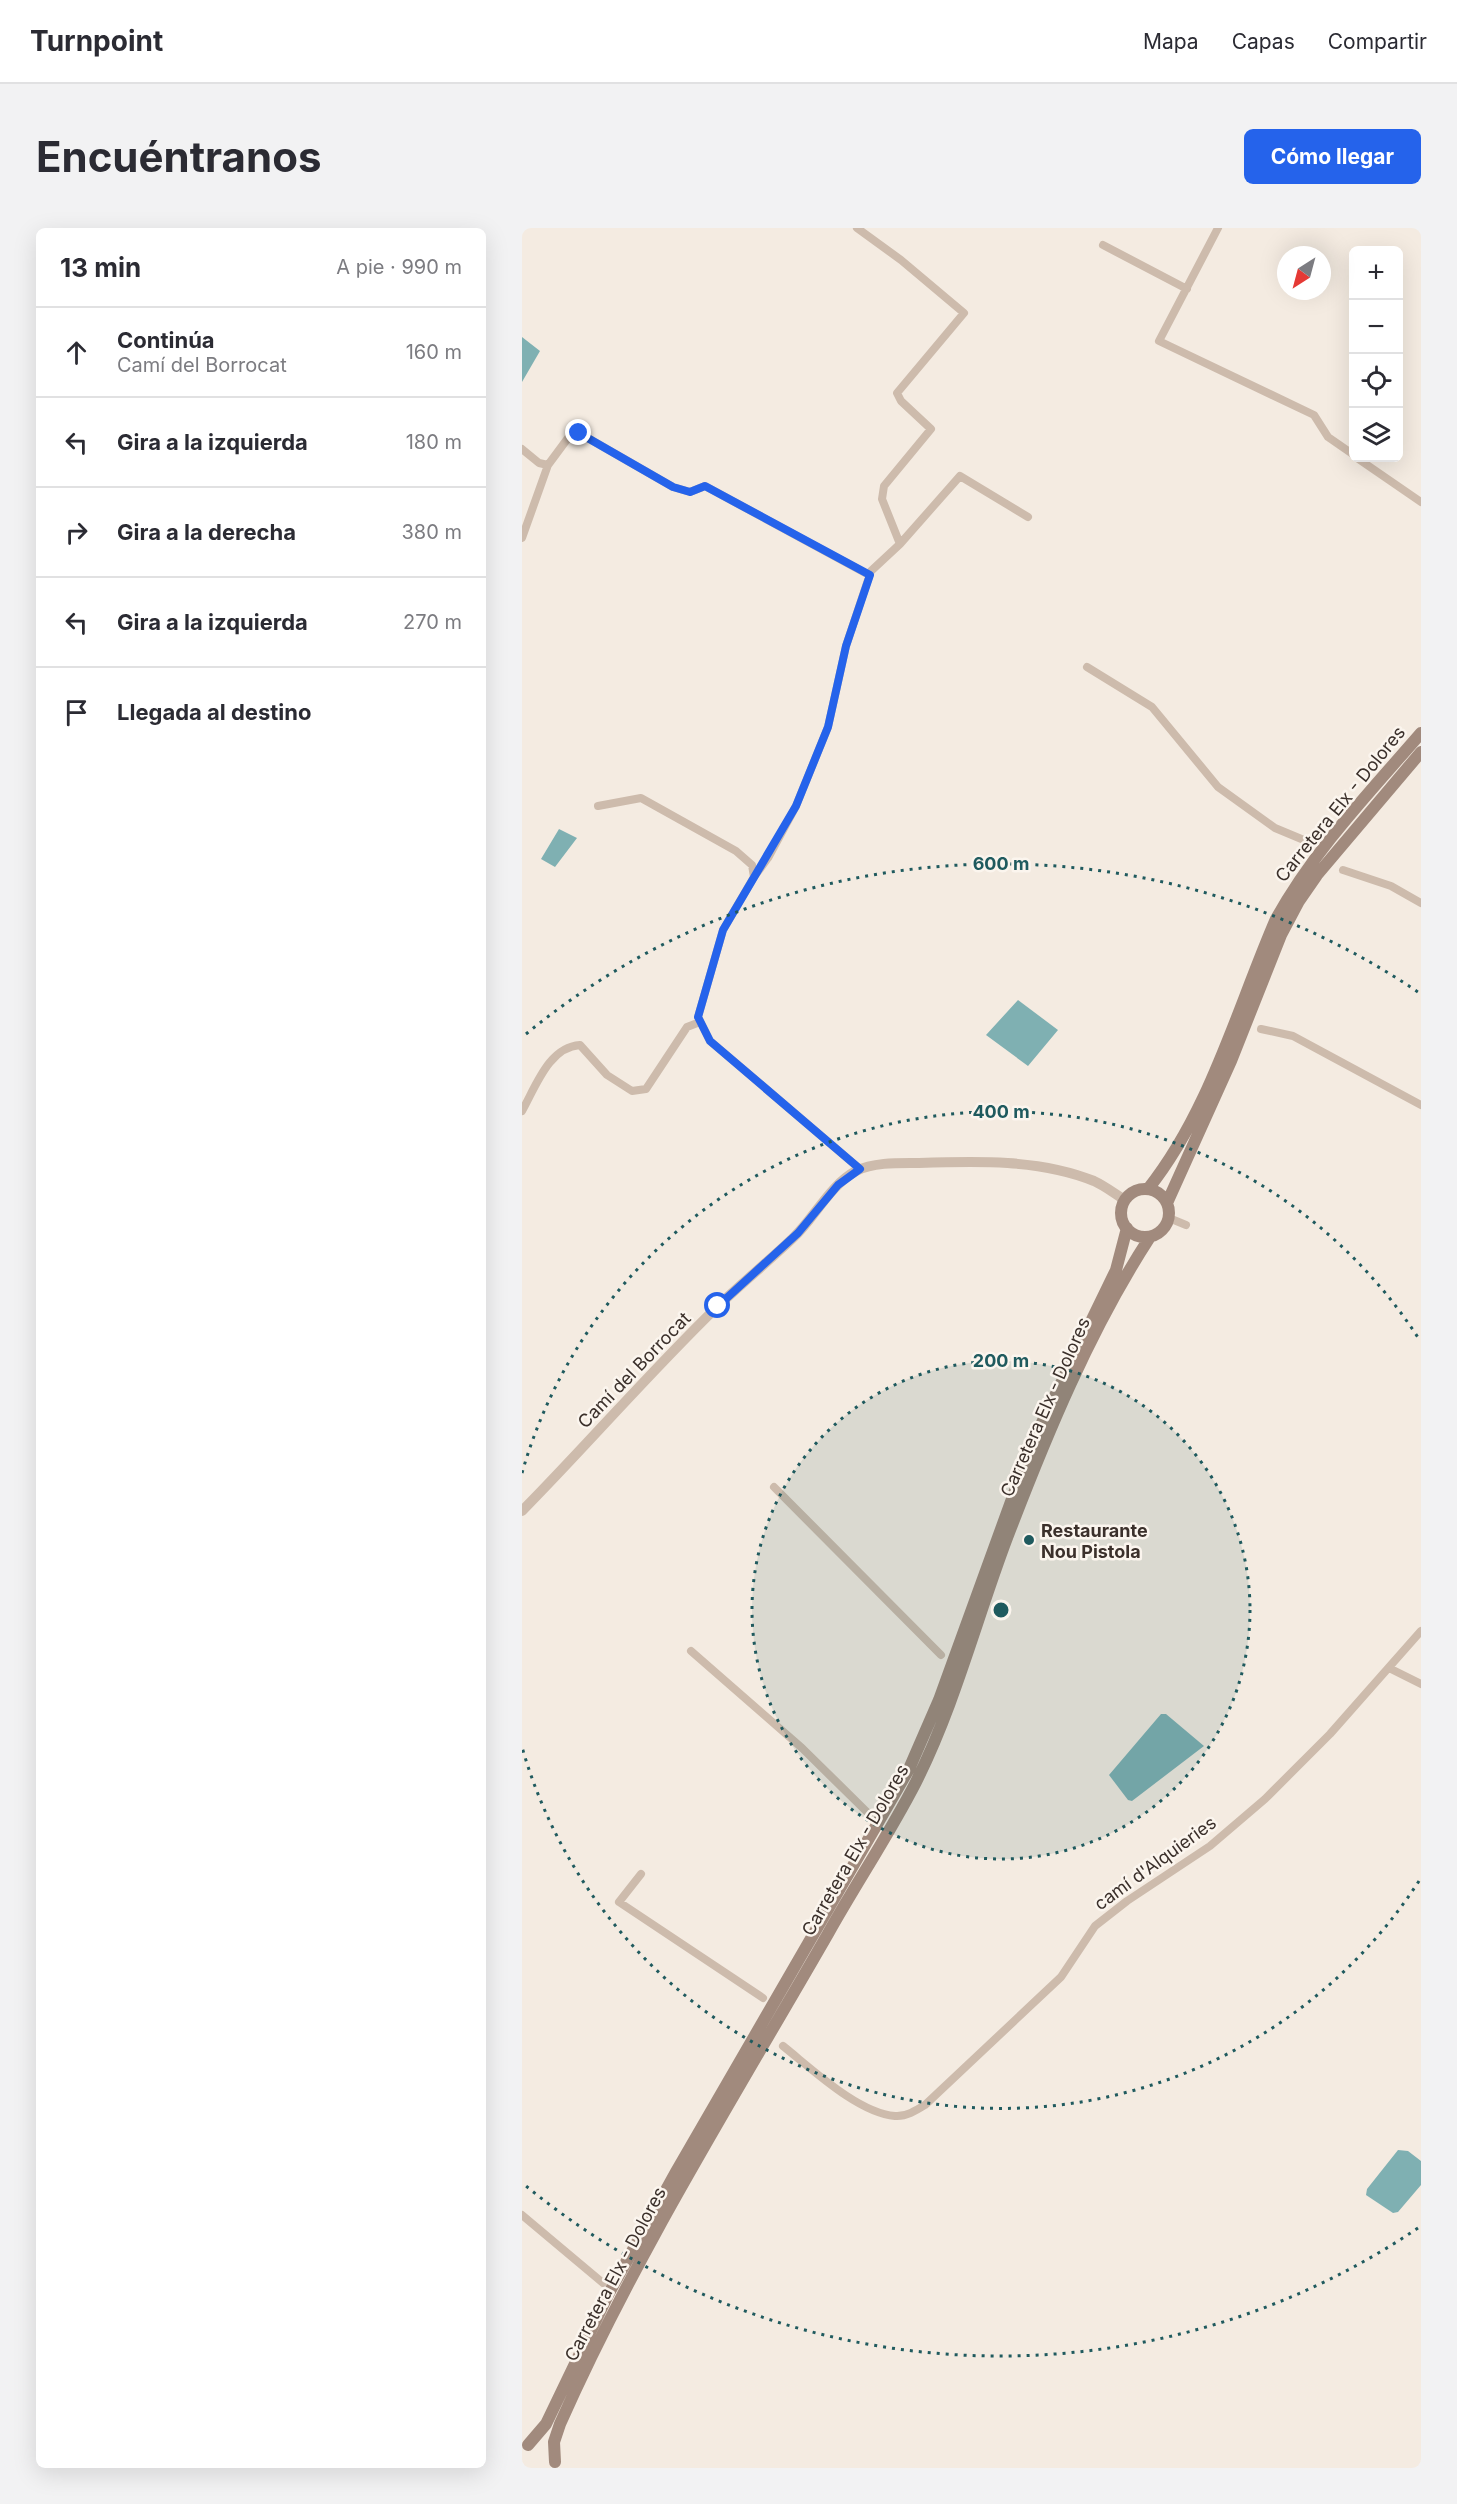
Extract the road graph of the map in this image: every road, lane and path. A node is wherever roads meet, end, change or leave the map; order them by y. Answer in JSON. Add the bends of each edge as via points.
{"nodes":[{"id":1,"x":857,"y":228,"type":"edge"},
{"id":2,"x":1218,"y":228,"type":"edge"},
{"id":3,"x":1103,"y":246,"type":"dead end"},
{"id":4,"x":1187,"y":289,"type":"junction"},
{"id":5,"x":522,"y":449,"type":"edge"},
{"id":6,"x":1349,"y":452,"type":"edge"},
{"id":7,"x":1363,"y":462,"type":"edge"},
{"id":8,"x":548,"y":465,"type":"junction"},
{"id":9,"x":1421,"y":502,"type":"edge"},
{"id":10,"x":1028,"y":517,"type":"dead end"},
{"id":11,"x":522,"y":538,"type":"edge"},
{"id":12,"x":900,"y":544,"type":"junction"},
{"id":13,"x":870,"y":575,"type":"junction"},
{"id":14,"x":1087,"y":667,"type":"dead end"},
{"id":15,"x":1421,"y":733,"type":"edge"},
{"id":16,"x":1421,"y":752,"type":"edge"},
{"id":17,"x":598,"y":806,"type":"dead end"},
{"id":18,"x":1311,"y":843,"type":"dead end"},
{"id":19,"x":1343,"y":870,"type":"dead end"},
{"id":20,"x":754,"y":877,"type":"junction"},
{"id":21,"x":1421,"y":903,"type":"edge"},
{"id":22,"x":700,"y":1022,"type":"junction"},
{"id":23,"x":1261,"y":1029,"type":"dead end"},
{"id":24,"x":1421,"y":1105,"type":"edge"},
{"id":25,"x":522,"y":1111,"type":"edge"},
{"id":26,"x":860,"y":1169,"type":"junction"},
{"id":27,"x":1148,"y":1189,"type":"junction"},
{"id":28,"x":1125,"y":1200,"type":"junction"},
{"id":29,"x":1167,"y":1203,"type":"junction"},
{"id":30,"x":1169,"y":1218,"type":"junction"},
{"id":31,"x":1186,"y":1225,"type":"dead end"},
{"id":32,"x":1127,"y":1228,"type":"junction"},
{"id":33,"x":1150,"y":1237,"type":"junction"},
{"id":34,"x":774,"y":1487,"type":"dead end"},
{"id":35,"x":522,"y":1511,"type":"edge"},
{"id":36,"x":1421,"y":1631,"type":"edge"},
{"id":37,"x":691,"y":1651,"type":"dead end"},
{"id":38,"x":941,"y":1655,"type":"dead end"},
{"id":39,"x":1389,"y":1668,"type":"junction"},
{"id":40,"x":1421,"y":1684,"type":"edge"},
{"id":41,"x":869,"y":1814,"type":"dead end"},
{"id":42,"x":640,"y":1874,"type":"dead end"},
{"id":43,"x":763,"y":1998,"type":"dead end"},
{"id":44,"x":783,"y":2046,"type":"dead end"},
{"id":45,"x":522,"y":2215,"type":"edge"},
{"id":46,"x":603,"y":2283,"type":"dead end"},
{"id":47,"x":525,"y":2446,"type":"edge"},
{"id":48,"x":556,"y":2465,"type":"edge"}],
"edges":[{"from":1,"to":12,"type":"street","via":[[964,313],[897,393],[931,429],[884,486],[882,499]]},
{"from":2,"to":4,"type":"street"},
{"from":3,"to":4,"type":"street"},
{"from":4,"to":6,"type":"street","via":[[1159,341],[1314,415],[1328,437]]},
{"from":5,"to":8,"type":"street","via":[[539,463]]},
{"from":7,"to":9,"type":"street"},
{"from":8,"to":11,"type":"street"},
{"from":8,"to":13,"type":"street","via":[[571,434],[579,433],[673,487],[690,492],[705,486]]},
{"from":10,"to":12,"type":"street","via":[[960,476]]},
{"from":12,"to":13,"type":"street"},
{"from":13,"to":20,"type":"street","via":[[846,646],[828,727],[796,806]]},
{"from":14,"to":18,"type":"street","via":[[1152,707],[1218,788],[1275,828]]},
{"from":15,"to":27,"type":"main road","name":"Carretera Elx - Dolores","via":[[1305,872],[1287,900],[1191,1122],[1173,1156]]},
{"from":16,"to":29,"type":"main road","name":"Carretera Elx - Dolores","via":[[1299,901]]},
{"from":17,"to":20,"type":"street","via":[[641,798],[736,851],[752,865]]},
{"from":19,"to":21,"type":"street","via":[[1391,886]]},
{"from":20,"to":22,"type":"street","via":[[723,930],[698,1017]]},
{"from":22,"to":25,"type":"street","via":[[687,1027],[646,1089],[632,1091],[607,1075],[580,1045],[568,1046],[544,1070]]},
{"from":22,"to":26,"type":"street","via":[[710,1041]]},
{"from":23,"to":24,"type":"street","via":[[1293,1036]]},
{"from":26,"to":28,"type":"street","name":"Camí del Borrocat","via":[[905,1163],[1009,1163],[1094,1181]]},
{"from":26,"to":35,"type":"street","name":"Camí del Borrocat","via":[[838,1185],[798,1233],[694,1330]]},
{"from":27,"to":28,"type":"main road"},
{"from":27,"to":29,"type":"main road"},
{"from":28,"to":32,"type":"main road","via":[[1121,1212]]},
{"from":29,"to":30,"type":"main road"},
{"from":30,"to":31,"type":"street"},
{"from":30,"to":33,"type":"main road","via":[[1163,1229]]},
{"from":32,"to":33,"type":"main road","via":[[1138,1236]]},
{"from":32,"to":47,"type":"main road","name":"Carretera Elx - Dolores","via":[[1116,1270],[1033,1441],[914,1759],[609,2293],[546,2424]]},
{"from":33,"to":48,"type":"main road","name":"Carretera Elx - Dolores","via":[[1092,1344],[1045,1443],[1006,1540],[958,1682],[914,1785],[677,2193],[612,2313],[560,2424],[554,2442]]},
{"from":34,"to":38,"type":"street"},
{"from":36,"to":39,"type":"street","name":"camí d'Alquieries"},
{"from":37,"to":41,"type":"street","via":[[802,1748]]},
{"from":39,"to":40,"type":"street"},
{"from":39,"to":44,"type":"street","name":"camí d'Alquieries","via":[[1265,1799],[1210,1846],[1095,1926],[1061,1977],[925,2105],[897,2117],[872,2110],[831,2085]]},
{"from":42,"to":43,"type":"street","via":[[619,1902]]},
{"from":45,"to":46,"type":"street"},
{"from":47,"to":48,"type":"main road","via":[[548,2450]]}]}
